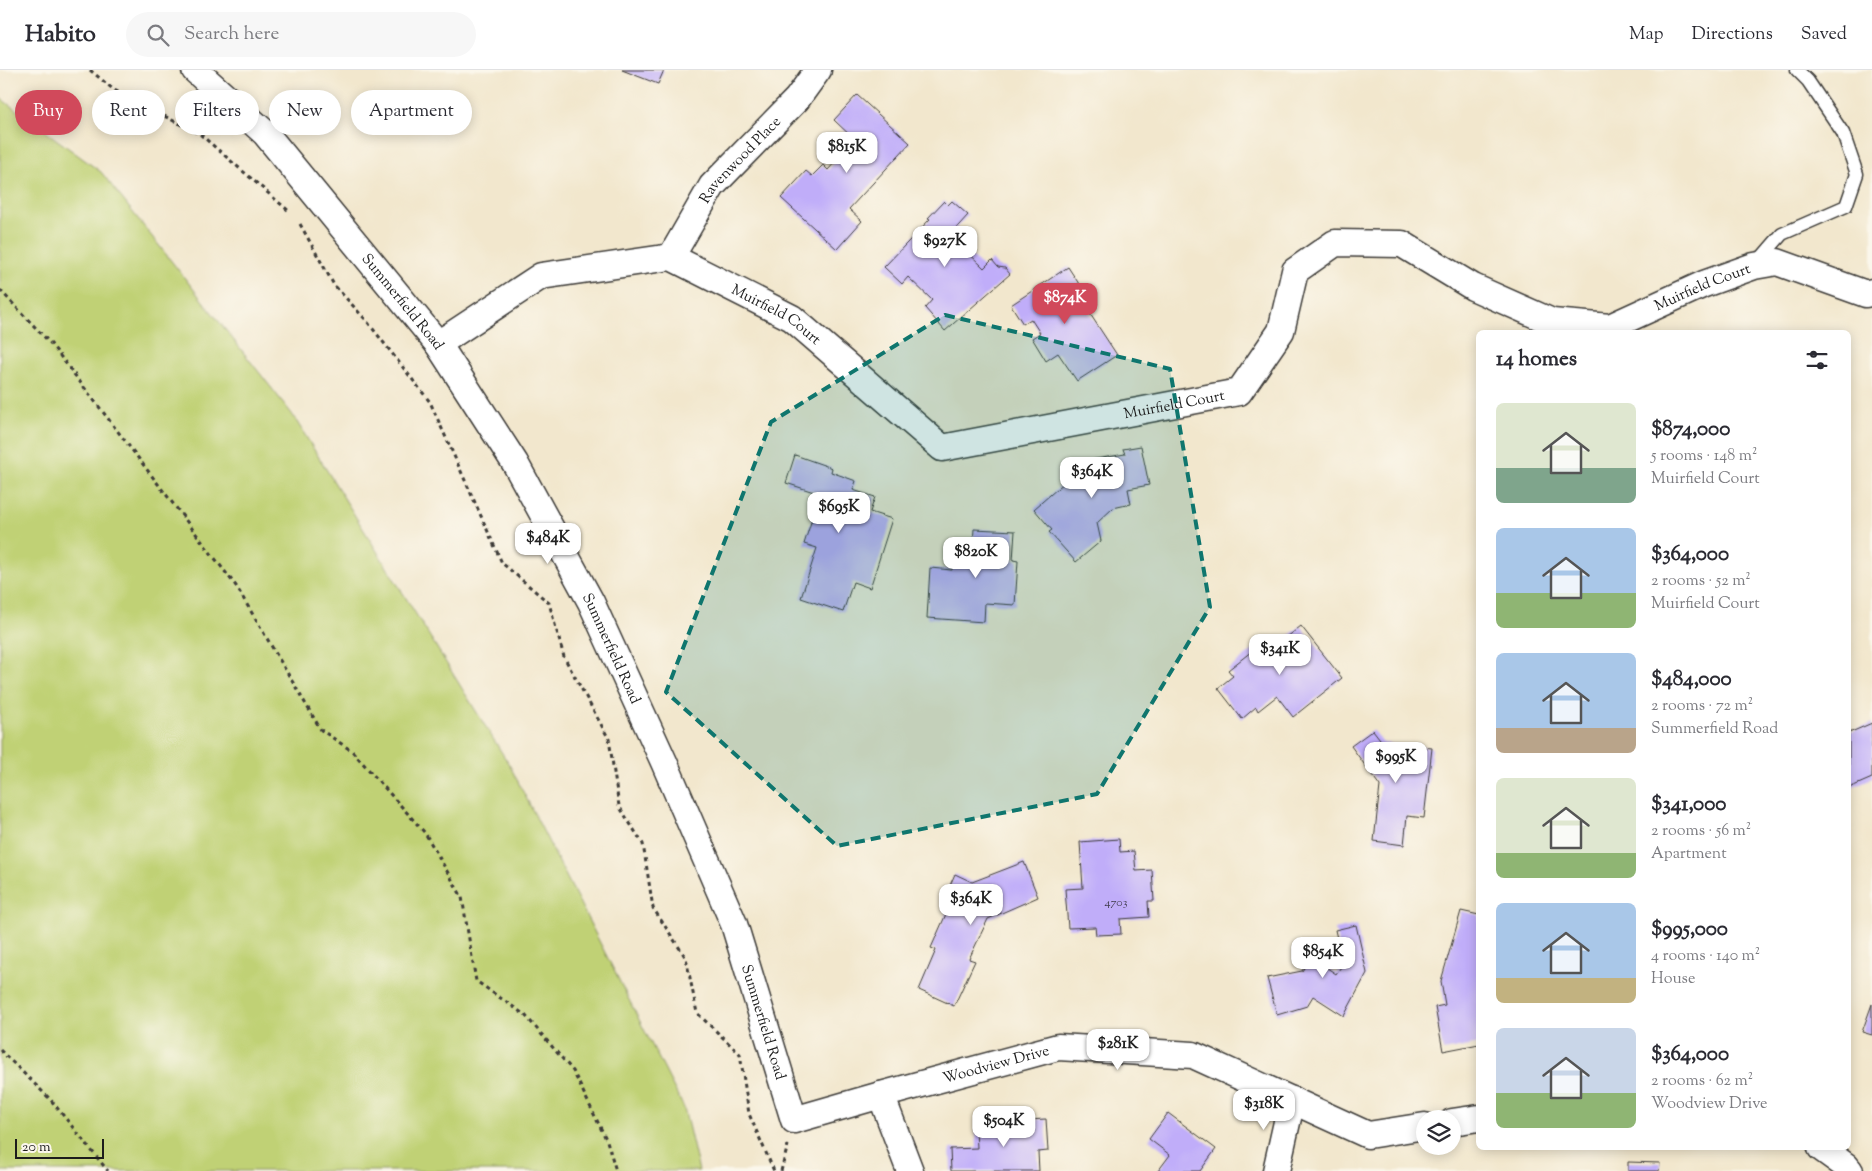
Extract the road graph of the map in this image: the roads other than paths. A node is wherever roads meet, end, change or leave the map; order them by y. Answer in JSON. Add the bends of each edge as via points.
{"nodes":[{"id":1,"x":195,"y":70,"type":"edge"},
{"id":2,"x":818,"y":70,"type":"edge"},
{"id":3,"x":1797,"y":70,"type":"edge"},
{"id":4,"x":671,"y":257,"type":"junction"},
{"id":5,"x":1754,"y":266,"type":"junction"},
{"id":6,"x":1872,"y":292,"type":"edge"},
{"id":7,"x":438,"y":344,"type":"junction"},
{"id":8,"x":881,"y":1095,"type":"junction"},
{"id":9,"x":1292,"y":1100,"type":"junction"},
{"id":10,"x":1476,"y":1118,"type":"edge"},
{"id":11,"x":794,"y":1120,"type":"joint"},
{"id":12,"x":1461,"y":1121,"type":"edge"},
{"id":13,"x":1416,"y":1127,"type":"edge"},
{"id":14,"x":1823,"y":1150,"type":"edge"},
{"id":15,"x":910,"y":1171,"type":"edge"},
{"id":16,"x":1276,"y":1171,"type":"edge"},
{"id":17,"x":1850,"y":1171,"type":"edge"}],
"edges":[{"from":1,"to":7,"type":"street","name":"Summerfield Road","via":[[265,133]]},
{"from":2,"to":4,"type":"street","name":"Ravenwood Place","via":[[797,100],[712,186]]},
{"from":3,"to":5,"type":"lane","via":[[1843,133],[1857,174],[1846,206],[1782,234]]},
{"from":4,"to":5,"type":"street","name":"Muirfield Court","via":[[792,318],[942,448],[1239,392],[1281,331],[1295,271],[1335,243],[1402,244],[1473,287],[1552,322],[1610,327],[1704,284]]},
{"from":4,"to":7,"type":"street","via":[[541,276]]},
{"from":5,"to":6,"type":"street","name":"Muirfield Court","via":[[1778,262],[1866,294]]},
{"from":7,"to":11,"type":"street","name":"Summerfield Road","via":[[516,463],[591,602],[734,924]]},
{"from":8,"to":9,"type":"street","name":"Woodview Drive","via":[[1058,1047],[1193,1055]]},
{"from":8,"to":11,"type":"street","name":"Woodview Drive"},
{"from":8,"to":15,"type":"street"},
{"from":9,"to":13,"type":"street","name":"Woodview Drive","via":[[1368,1134]]},
{"from":9,"to":16,"type":"street"},
{"from":10,"to":12,"type":"street"},
{"from":14,"to":17,"type":"street"}]}
